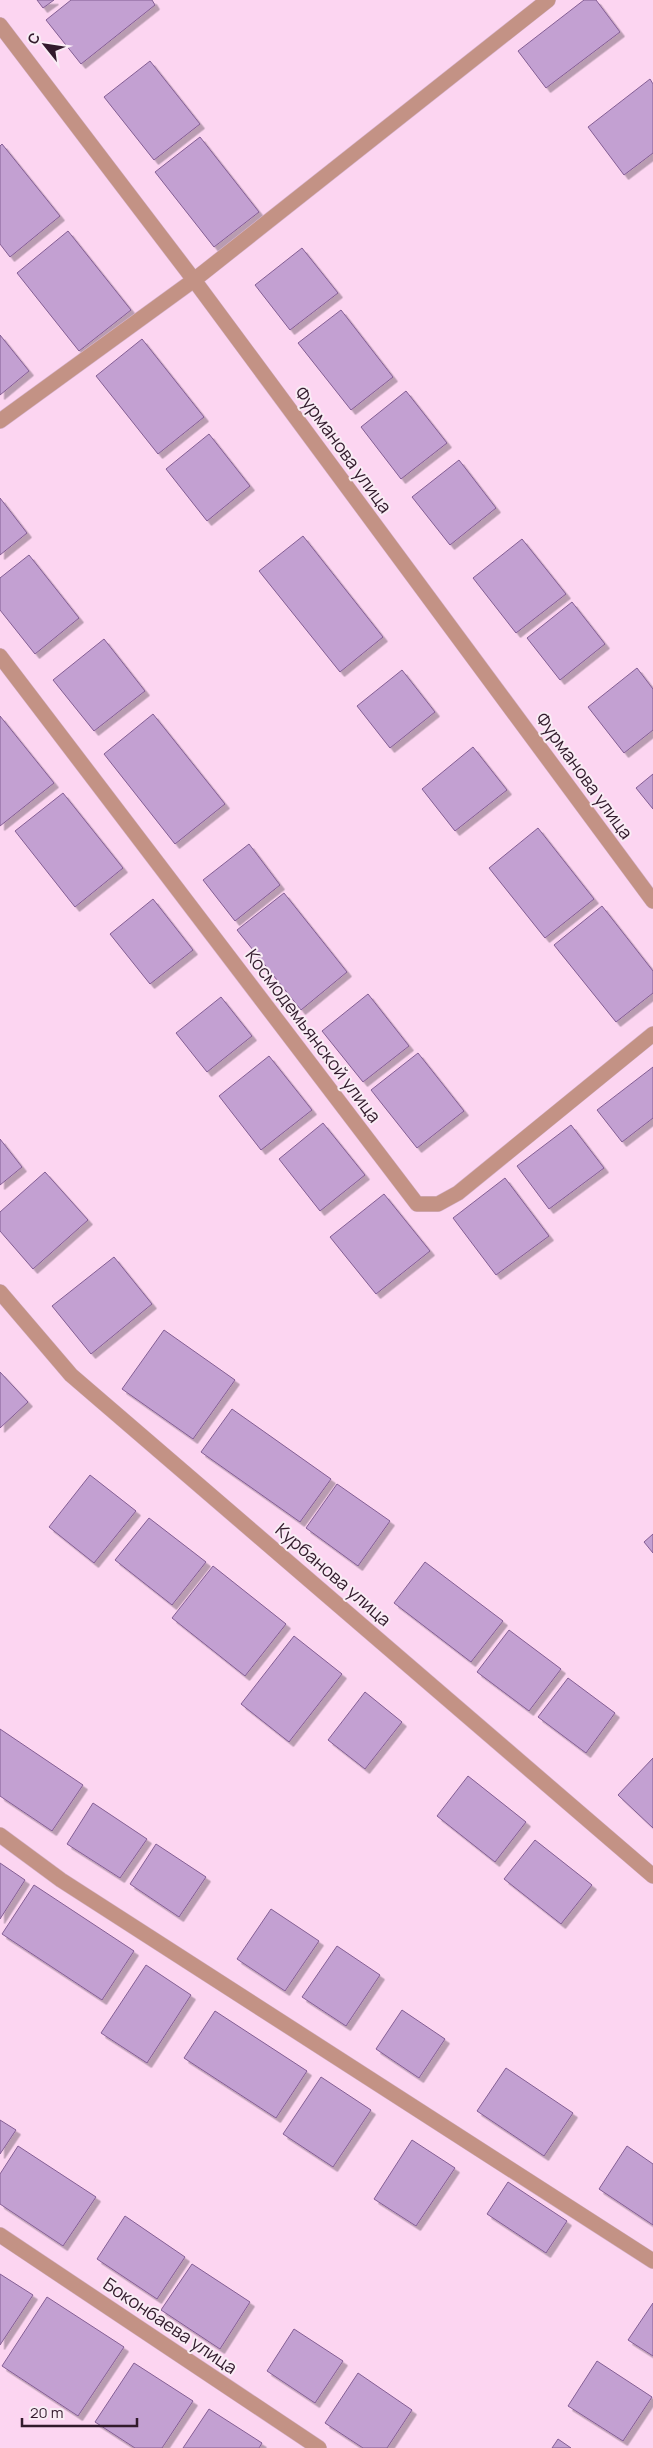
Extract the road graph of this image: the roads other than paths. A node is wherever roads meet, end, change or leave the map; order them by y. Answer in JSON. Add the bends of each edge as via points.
{"nodes":[{"id":1,"x":548,"y":0,"type":"edge"},
{"id":2,"x":0,"y":24,"type":"edge"},
{"id":3,"x":194,"y":280,"type":"junction"},
{"id":4,"x":0,"y":421,"type":"edge"},
{"id":5,"x":0,"y":656,"type":"edge"},
{"id":6,"x":653,"y":901,"type":"edge"},
{"id":7,"x":653,"y":1034,"type":"edge"},
{"id":8,"x":0,"y":1292,"type":"edge"},
{"id":9,"x":0,"y":1835,"type":"edge"},
{"id":10,"x":653,"y":1876,"type":"edge"},
{"id":11,"x":0,"y":2235,"type":"edge"},
{"id":12,"x":653,"y":2261,"type":"edge"},
{"id":13,"x":318,"y":2448,"type":"edge"}],
"edges":[{"from":1,"to":3,"type":"street"},
{"from":2,"to":3,"type":"street","name":"Фурманова улица"},
{"from":3,"to":4,"type":"street"},
{"from":3,"to":6,"type":"street","name":"Фурманова улица"},
{"from":5,"to":7,"type":"street","name":"Космодемьянской улица","via":[[417,1204],[438,1204],[458,1193]]},
{"from":8,"to":10,"type":"street","name":"Курбанова улица","via":[[71,1375]]},
{"from":9,"to":12,"type":"street","via":[[61,1880]]},
{"from":11,"to":13,"type":"street","name":"Боконбаева улица"}]}
